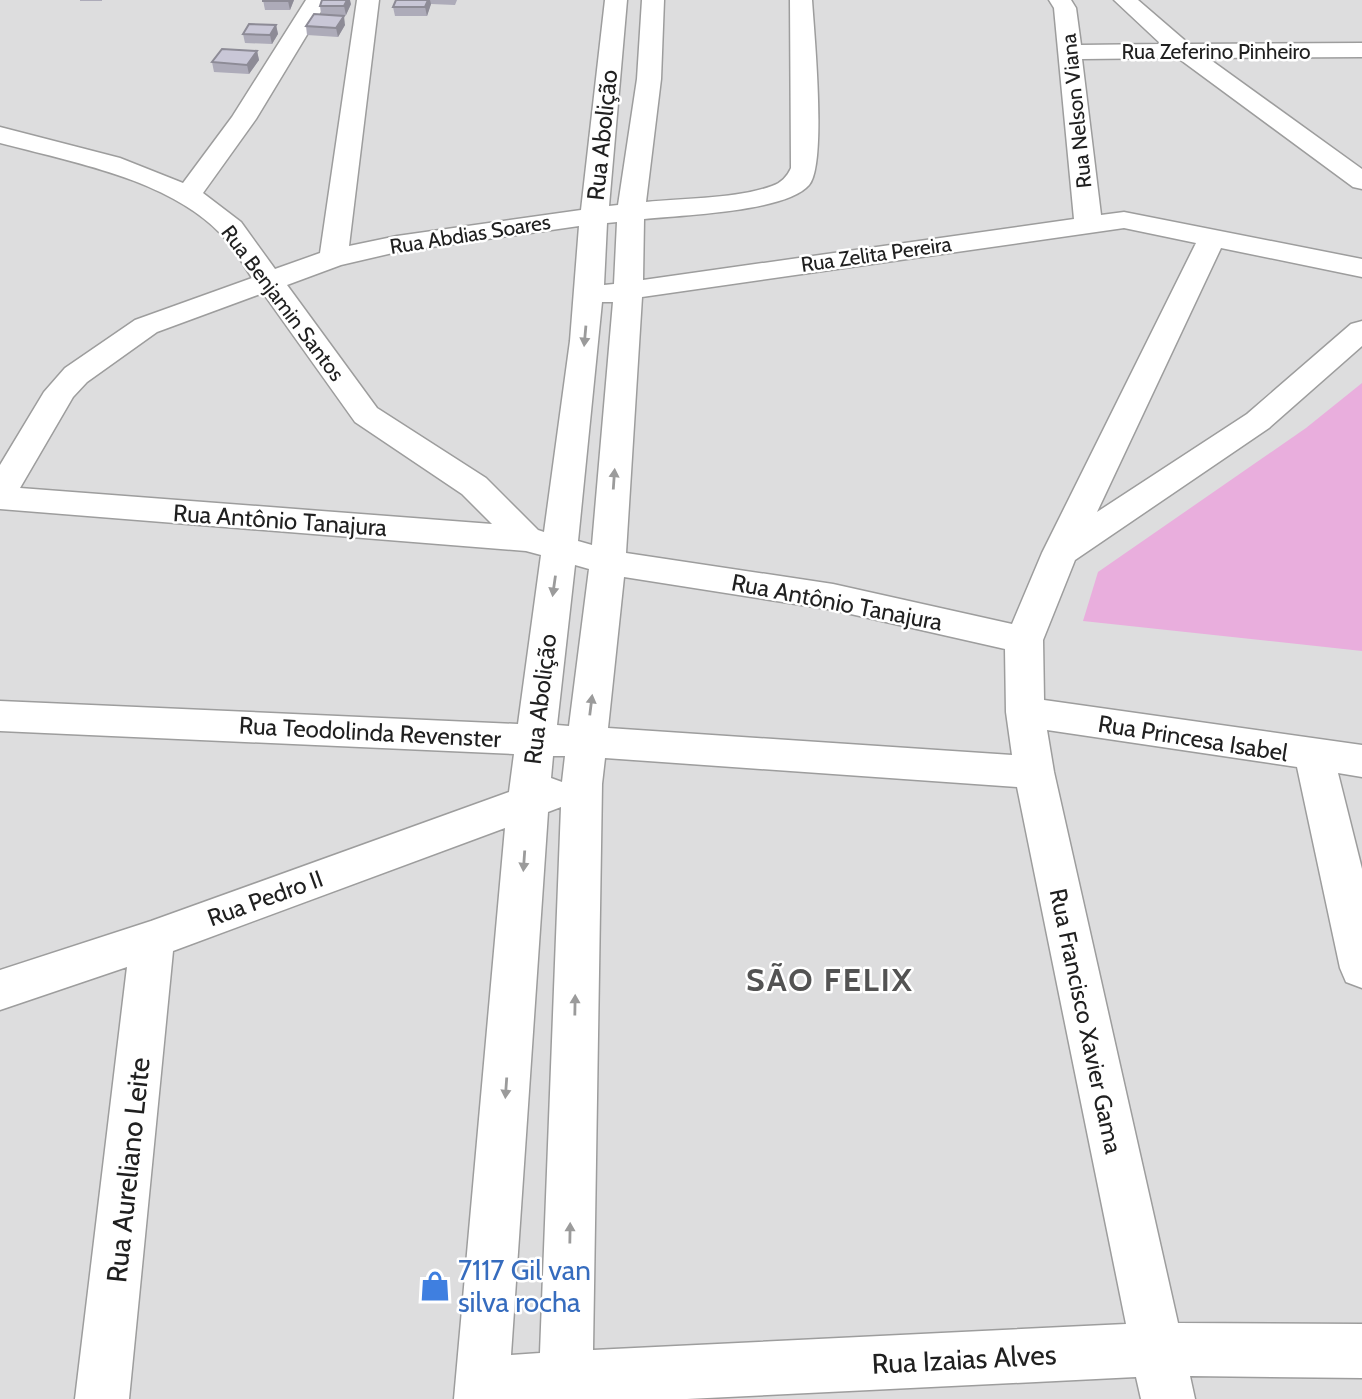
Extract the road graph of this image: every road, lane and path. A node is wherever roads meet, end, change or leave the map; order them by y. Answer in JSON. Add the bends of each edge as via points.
{"nodes":[{"id":1,"x":317,"y":0,"type":"edge"},
{"id":2,"x":368,"y":0,"type":"edge"},
{"id":3,"x":616,"y":0,"type":"edge"},
{"id":4,"x":653,"y":0,"type":"edge"},
{"id":5,"x":801,"y":0,"type":"edge"},
{"id":6,"x":1060,"y":0,"type":"edge"},
{"id":7,"x":1125,"y":0,"type":"edge"},
{"id":8,"x":1362,"y":50,"type":"edge"},
{"id":9,"x":1183,"y":51,"type":"junction"},
{"id":10,"x":1070,"y":52,"type":"junction"},
{"id":11,"x":0,"y":135,"type":"edge"},
{"id":12,"x":1362,"y":181,"type":"edge"},
{"id":13,"x":188,"y":195,"type":"junction"},
{"id":14,"x":612,"y":214,"type":"junction"},
{"id":15,"x":1088,"y":223,"type":"junction"},
{"id":16,"x":1213,"y":236,"type":"junction"},
{"id":17,"x":333,"y":258,"type":"junction"},
{"id":18,"x":1362,"y":268,"type":"edge"},
{"id":19,"x":272,"y":282,"type":"junction"},
{"id":20,"x":628,"y":291,"type":"junction"},
{"id":21,"x":588,"y":296,"type":"junction"},
{"id":22,"x":1362,"y":330,"type":"edge"},
{"id":23,"x":0,"y":496,"type":"edge"},
{"id":24,"x":543,"y":543,"type":"junction"},
{"id":25,"x":1060,"y":553,"type":"junction"},
{"id":26,"x":608,"y":562,"type":"junction"},
{"id":27,"x":1024,"y":639,"type":"junction"},
{"id":28,"x":1025,"y":712,"type":"junction"},
{"id":29,"x":0,"y":716,"type":"edge"},
{"id":30,"x":534,"y":739,"type":"junction"},
{"id":31,"x":587,"y":742,"type":"junction"},
{"id":32,"x":1314,"y":756,"type":"junction"},
{"id":33,"x":1362,"y":761,"type":"edge"},
{"id":34,"x":1034,"y":772,"type":"junction"},
{"id":35,"x":582,"y":784,"type":"junction"},
{"id":36,"x":528,"y":800,"type":"junction"},
{"id":37,"x":152,"y":940,"type":"junction"},
{"id":38,"x":1362,"y":968,"type":"edge"},
{"id":39,"x":0,"y":989,"type":"edge"},
{"id":40,"x":1362,"y":1351,"type":"edge"},
{"id":41,"x":1163,"y":1374,"type":"edge"},
{"id":42,"x":566,"y":1388,"type":"edge"},
{"id":43,"x":482,"y":1392,"type":"edge"},
{"id":44,"x":102,"y":1399,"type":"edge"}],
"edges":[{"from":1,"to":13,"type":"street","via":[[243,119]]},
{"from":2,"to":17,"type":"street"},
{"from":3,"to":14,"type":"street","name":"Rua Abolição"},
{"from":4,"to":14,"type":"street","name":"Rua Abolição","via":[[649,79]]},
{"from":5,"to":14,"type":"street","name":"Rua Abdias Soares","via":[[805,130],[799,181],[783,192],[748,200]]},
{"from":6,"to":10,"type":"street","name":"Rua Nelson Viana"},
{"from":7,"to":9,"type":"street"},
{"from":8,"to":9,"type":"street","name":"Rua Zeferino Pinheiro"},
{"from":9,"to":10,"type":"street","name":"Rua Zeferino Pinheiro"},
{"from":9,"to":12,"type":"street"},
{"from":10,"to":15,"type":"street","name":"Rua Nelson Viana"},
{"from":11,"to":13,"type":"street","name":"Rua Benjamin Santos","via":[[111,164]]},
{"from":13,"to":19,"type":"street","name":"Rua Benjamin Santos","via":[[231,228]]},
{"from":14,"to":17,"type":"street","name":"Rua Abdias Soares","via":[[397,244]]},
{"from":14,"to":20,"type":"street","name":"Rua Abolição"},
{"from":14,"to":21,"type":"street","name":"Rua Abolição"},
{"from":15,"to":16,"type":"street","name":"Rua Zelita Pereira","via":[[1124,220]]},
{"from":15,"to":20,"type":"street","name":"Rua Zelita Pereira"},
{"from":16,"to":18,"type":"street","name":"Rua Zelita Pereira"},
{"from":16,"to":25,"type":"street"},
{"from":17,"to":19,"type":"street","name":"Rua Abdias Soares"},
{"from":19,"to":23,"type":"street","name":"Rua Abdias Soares","via":[[146,326],[76,375],[60,392]]},
{"from":19,"to":24,"type":"street","name":"Rua Benjamin Santos","via":[[366,415],[474,486]]},
{"from":20,"to":21,"type":"street","name":"Rua Zelita Pereira"},
{"from":26,"to":20,"type":"street","name":"Rua Abolição","one_way":true},
{"from":21,"to":24,"type":"street","name":"Rua Abolição","one_way":true},
{"from":22,"to":25,"type":"street","via":[[1258,421]]},
{"from":23,"to":24,"type":"street","name":"Rua Antônio Tanajura"},
{"from":24,"to":26,"type":"street","name":"Rua Antônio Tanajura"},
{"from":24,"to":30,"type":"street","name":"Rua Abolição","one_way":true},
{"from":25,"to":27,"type":"street"},
{"from":26,"to":27,"type":"street","name":"Rua Antônio Tanajura","via":[[833,597]]},
{"from":31,"to":26,"type":"street","name":"Rua Abolição","one_way":true},
{"from":27,"to":28,"type":"street","name":"Rua Francisco Xavier Gama"},
{"from":28,"to":32,"type":"street","name":"Rua Princesa Isabel"},
{"from":28,"to":34,"type":"street","name":"Rua Francisco Xavier Gama"},
{"from":29,"to":30,"type":"street","name":"Rua Teodolinda Revenster"},
{"from":30,"to":31,"type":"street","name":"Rua Teodolinda Revenster"},
{"from":30,"to":36,"type":"street","name":"Rua Abolição"},
{"from":31,"to":34,"type":"street","name":"Rua Teodolinda Revenster"},
{"from":31,"to":35,"type":"street","name":"Rua Abolição"},
{"from":32,"to":33,"type":"street","name":"Rua Princesa Isabel"},
{"from":32,"to":38,"type":"street"},
{"from":34,"to":41,"type":"street","name":"Rua Francisco Xavier Gama"},
{"from":35,"to":36,"type":"street","name":"Rua Pedro II"},
{"from":42,"to":35,"type":"street","name":"Rua Abolição","one_way":true},
{"from":36,"to":37,"type":"street","name":"Rua Pedro II"},
{"from":36,"to":43,"type":"street","name":"Rua Abolição","one_way":true},
{"from":37,"to":39,"type":"street","name":"Rua Pedro II"},
{"from":37,"to":44,"type":"street","name":"Rua Aureliano Leite"},
{"from":40,"to":41,"type":"street","name":"Rua Izaias Alves"},
{"from":41,"to":42,"type":"street","name":"Rua Izaias Alves"},
{"from":42,"to":43,"type":"street","name":"Rua Izaias Alves"}]}
